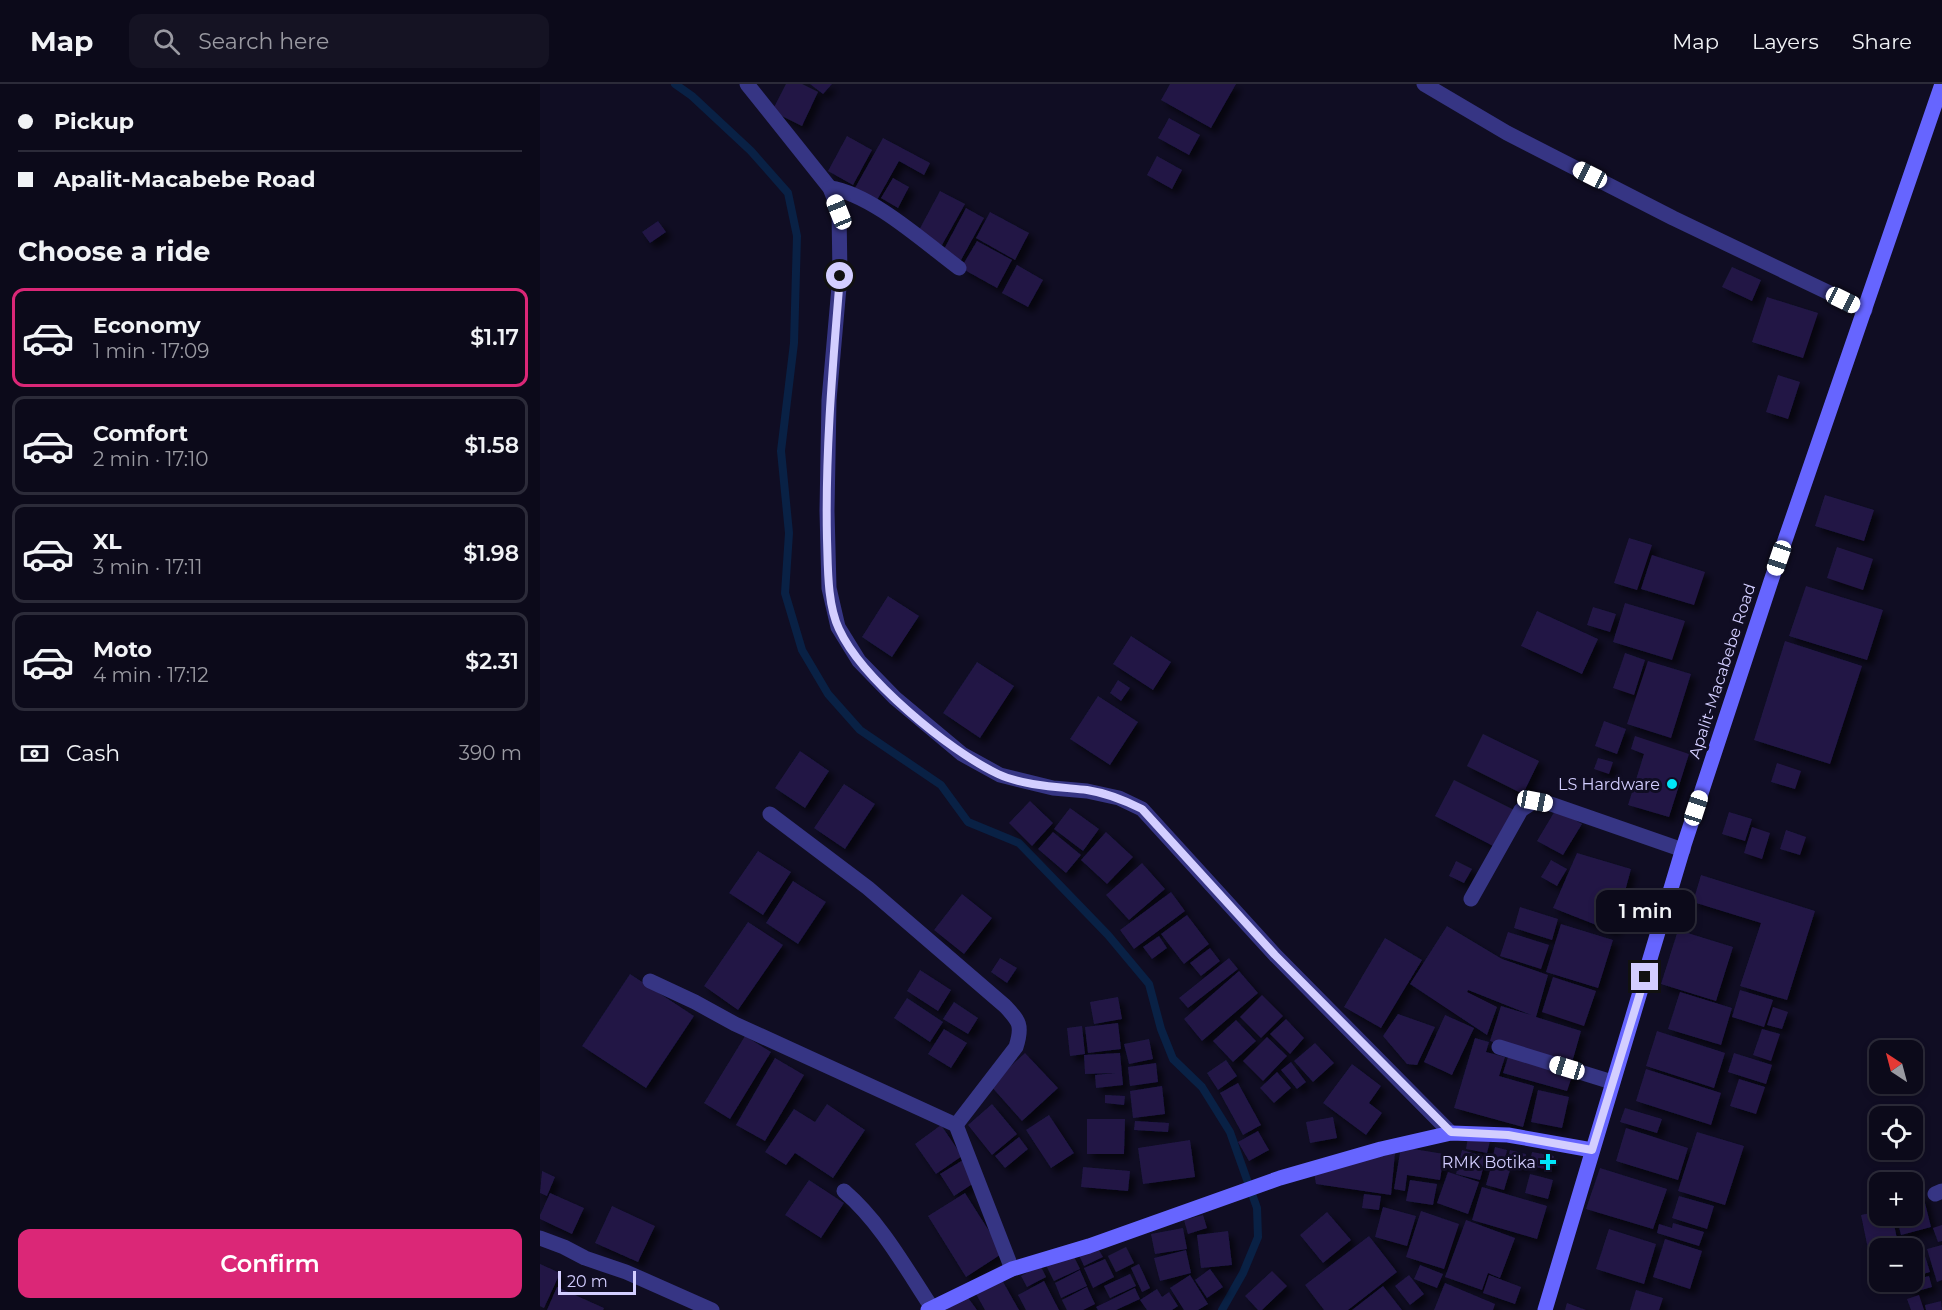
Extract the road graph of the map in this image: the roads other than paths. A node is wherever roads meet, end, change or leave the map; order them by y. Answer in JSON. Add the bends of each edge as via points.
{"nodes":[{"id":1,"x":747,"y":84,"type":"edge"},
{"id":2,"x":1424,"y":84,"type":"edge"},
{"id":3,"x":1942,"y":84,"type":"edge"},
{"id":4,"x":830,"y":188,"type":"junction"},
{"id":5,"x":959,"y":268,"type":"dead end"},
{"id":6,"x":1864,"y":310,"type":"junction"},
{"id":7,"x":770,"y":814,"type":"dead end"},
{"id":8,"x":1683,"y":850,"type":"junction"},
{"id":9,"x":1471,"y":899,"type":"dead end"},
{"id":10,"x":650,"y":981,"type":"dead end"},
{"id":11,"x":1499,"y":1047,"type":"dead end"},
{"id":12,"x":1612,"y":1082,"type":"junction"},
{"id":13,"x":956,"y":1125,"type":"junction"},
{"id":14,"x":1451,"y":1132,"type":"junction"},
{"id":15,"x":1592,"y":1150,"type":"junction"},
{"id":16,"x":844,"y":1191,"type":"dead end"},
{"id":17,"x":540,"y":1238,"type":"edge"},
{"id":18,"x":1012,"y":1269,"type":"junction"},
{"id":19,"x":930,"y":1309,"type":"edge"},
{"id":20,"x":712,"y":1310,"type":"edge"},
{"id":21,"x":1545,"y":1310,"type":"edge"}],
"edges":[{"from":1,"to":4,"type":"street"},
{"from":2,"to":6,"type":"street","via":[[1507,133]]},
{"from":3,"to":6,"type":"main road","name":"Apalit-Macabebe Road"},
{"from":4,"to":5,"type":"street","via":[[860,198]]},
{"from":4,"to":14,"type":"street","via":[[839,212],[841,236],[829,400],[829,588],[838,627],[859,661],[895,698],[962,754],[1000,775],[1053,788],[1087,790],[1142,809],[1275,955]]},
{"from":6,"to":8,"type":"main road","name":"Apalit-Macabebe Road"},
{"from":7,"to":13,"type":"street","via":[[868,888],[1019,1021],[1017,1047]]},
{"from":8,"to":9,"type":"street","via":[[1535,801],[1521,810]]},
{"from":8,"to":12,"type":"main road","name":"Apalit-Macabebe Road"},
{"from":10,"to":13,"type":"street"},
{"from":11,"to":12,"type":"street"},
{"from":12,"to":15,"type":"main road","name":"Apalit-Macabebe Road"},
{"from":13,"to":18,"type":"street"},
{"from":14,"to":15,"type":"main road","via":[[1508,1135]]},
{"from":14,"to":18,"type":"main road","via":[[1280,1178]]},
{"from":15,"to":21,"type":"main road","name":"Apalit-Macabebe Road"},
{"from":16,"to":19,"type":"street","via":[[886,1238]]},
{"from":17,"to":20,"type":"street"},
{"from":18,"to":19,"type":"main road"}]}
